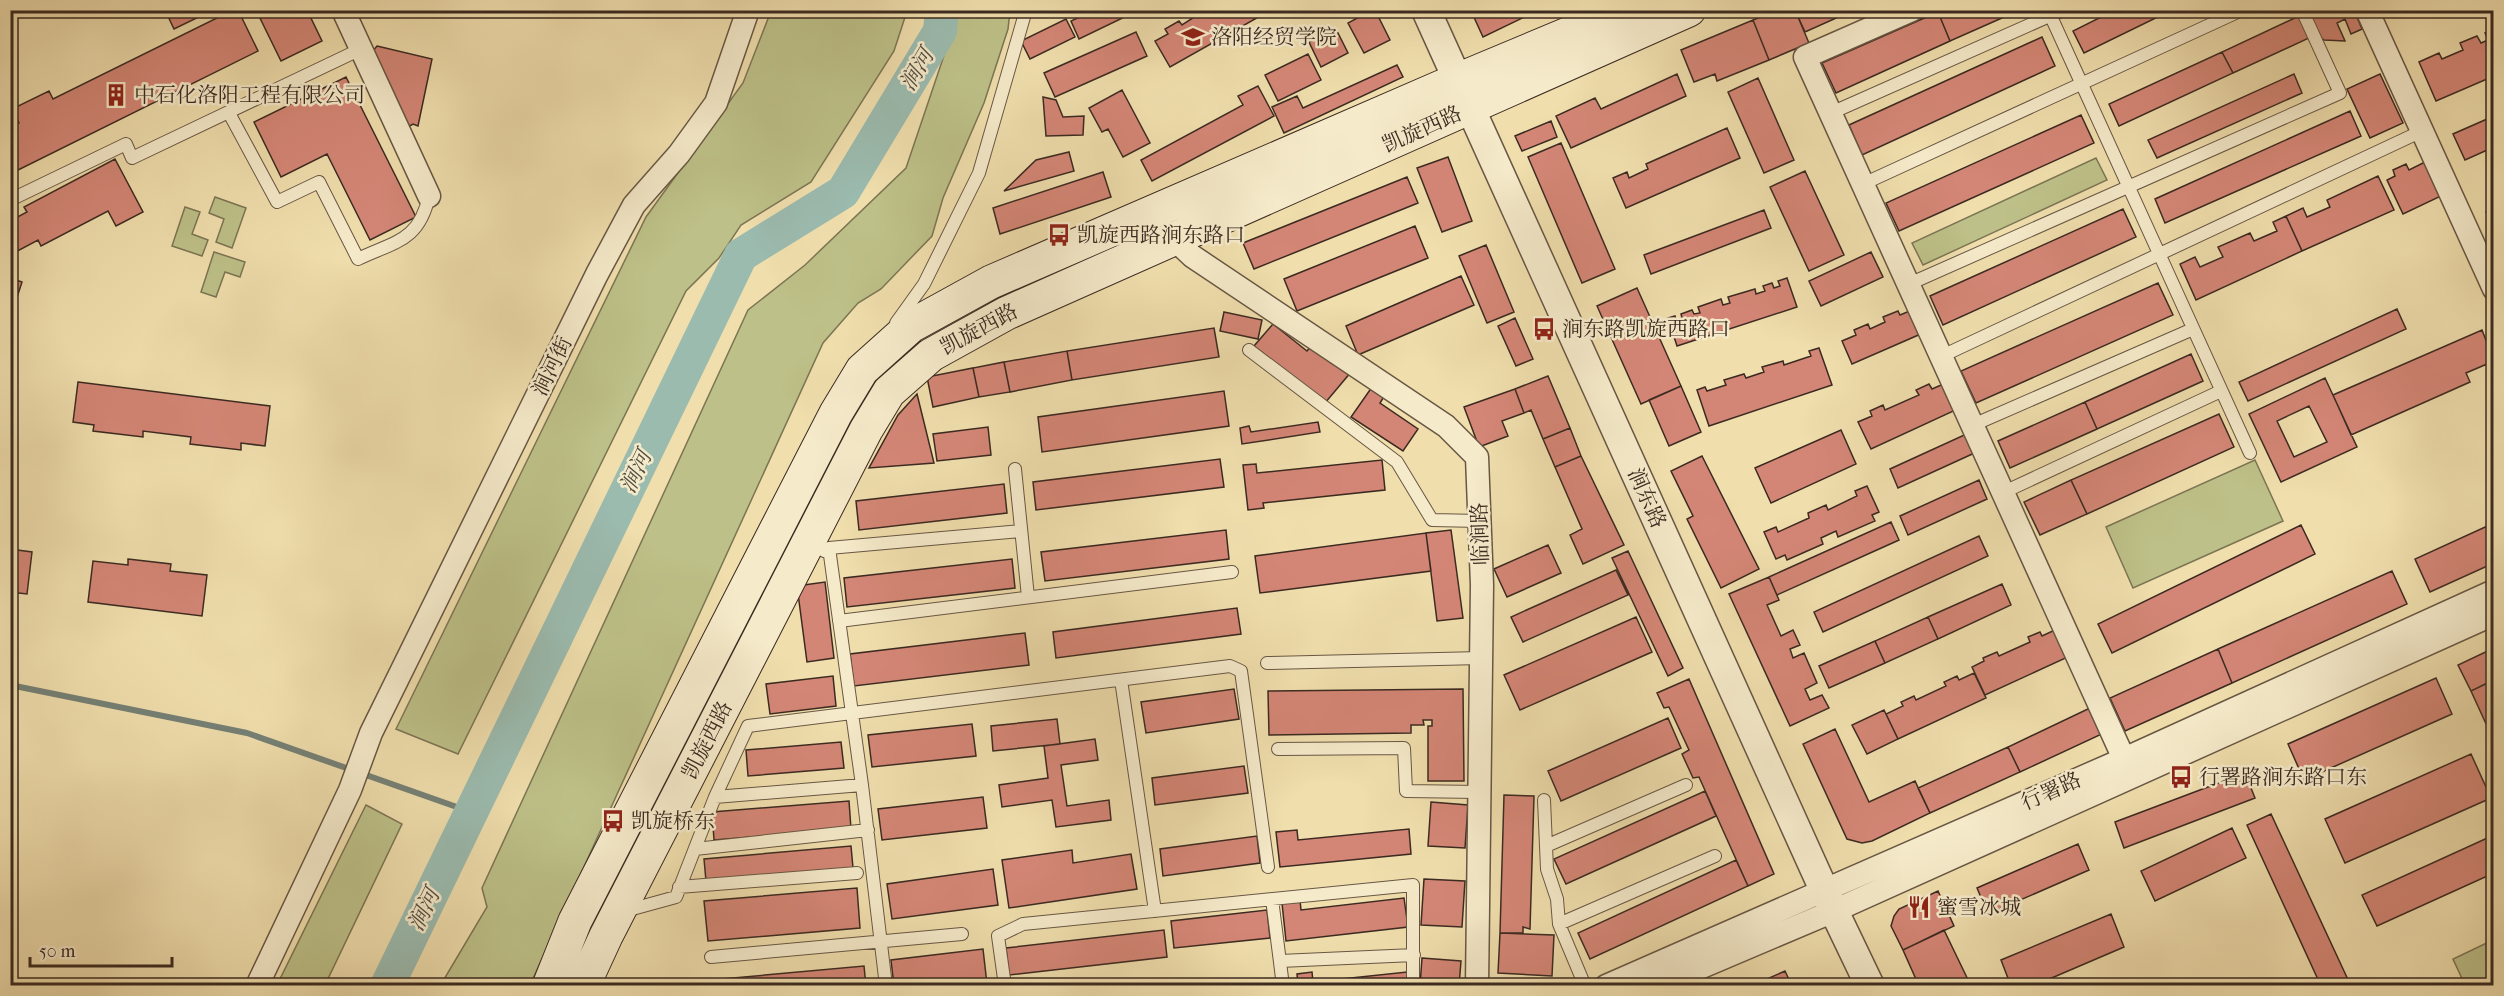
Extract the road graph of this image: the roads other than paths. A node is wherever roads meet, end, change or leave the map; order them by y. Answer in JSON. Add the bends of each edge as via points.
{"nodes":[{"id":1,"x":343,"y":10,"type":"edge"},
{"id":2,"x":748,"y":10,"type":"edge"},
{"id":3,"x":1026,"y":10,"type":"edge"},
{"id":4,"x":1414,"y":10,"type":"edge"},
{"id":5,"x":1426,"y":10,"type":"edge"},
{"id":6,"x":1625,"y":10,"type":"edge"},
{"id":7,"x":1689,"y":10,"type":"edge"},
{"id":8,"x":1912,"y":10,"type":"edge"},
{"id":9,"x":2063,"y":10,"type":"edge"},
{"id":10,"x":2242,"y":10,"type":"edge"},
{"id":11,"x":2302,"y":10,"type":"edge"},
{"id":12,"x":2367,"y":10,"type":"edge"},
{"id":13,"x":2049,"y":13,"type":"edge"},
{"id":14,"x":361,"y":49,"type":"junction"},
{"id":15,"x":2081,"y":84,"type":"junction"},
{"id":16,"x":1459,"y":96,"type":"junction"},
{"id":17,"x":229,"y":113,"type":"junction"},
{"id":18,"x":1831,"y":113,"type":"junction"},
{"id":19,"x":2422,"y":131,"type":"junction"},
{"id":20,"x":1863,"y":184,"type":"junction"},
{"id":21,"x":2128,"y":187,"type":"junction"},
{"id":22,"x":429,"y":196,"type":"joint"},
{"id":23,"x":10,"y":200,"type":"edge"},
{"id":24,"x":1174,"y":239,"type":"junction"},
{"id":25,"x":2159,"y":254,"type":"junction"},
{"id":26,"x":1909,"y":284,"type":"junction"},
{"id":27,"x":2493,"y":289,"type":"edge"},
{"id":28,"x":2193,"y":329,"type":"junction"},
{"id":29,"x":1249,"y":350,"type":"dead end"},
{"id":30,"x":1942,"y":356,"type":"junction"},
{"id":31,"x":862,"y":370,"type":"junction"},
{"id":32,"x":2221,"y":391,"type":"junction"},
{"id":33,"x":1973,"y":424,"type":"junction"},
{"id":34,"x":2250,"y":453,"type":"dead end"},
{"id":35,"x":1015,"y":469,"type":"dead end"},
{"id":36,"x":2004,"y":492,"type":"junction"},
{"id":37,"x":1480,"y":521,"type":"junction"},
{"id":38,"x":1021,"y":531,"type":"junction"},
{"id":39,"x":829,"y":548,"type":"junction"},
{"id":40,"x":796,"y":566,"type":"junction"},
{"id":41,"x":1232,"y":572,"type":"dead end"},
{"id":42,"x":2493,"y":591,"type":"edge"},
{"id":43,"x":1028,"y":597,"type":"junction"},
{"id":44,"x":2493,"y":614,"type":"edge"},
{"id":45,"x":839,"y":621,"type":"junction"},
{"id":46,"x":1481,"y":658,"type":"junction"},
{"id":47,"x":1267,"y":663,"type":"dead end"},
{"id":48,"x":1122,"y":680,"type":"junction"},
{"id":49,"x":852,"y":715,"type":"junction"},
{"id":50,"x":1278,"y":749,"type":"dead end"},
{"id":51,"x":2124,"y":759,"type":"junction"},
{"id":52,"x":862,"y":785,"type":"junction"},
{"id":53,"x":1686,"y":785,"type":"dead end"},
{"id":54,"x":1479,"y":792,"type":"junction"},
{"id":55,"x":715,"y":797,"type":"junction"},
{"id":56,"x":1544,"y":800,"type":"dead end"},
{"id":57,"x":868,"y":830,"type":"junction"},
{"id":58,"x":1546,"y":846,"type":"junction"},
{"id":59,"x":694,"y":849,"type":"junction"},
{"id":60,"x":1715,"y":856,"type":"dead end"},
{"id":61,"x":1268,"y":867,"type":"dead end"},
{"id":62,"x":857,"y":873,"type":"dead end"},
{"id":63,"x":679,"y":887,"type":"junction"},
{"id":64,"x":1272,"y":899,"type":"junction"},
{"id":65,"x":1824,"y":903,"type":"junction"},
{"id":66,"x":1155,"y":911,"type":"junction"},
{"id":67,"x":618,"y":912,"type":"junction"},
{"id":68,"x":1559,"y":924,"type":"junction"},
{"id":69,"x":962,"y":934,"type":"dead end"},
{"id":70,"x":881,"y":941,"type":"junction"},
{"id":71,"x":1414,"y":955,"type":"junction"},
{"id":72,"x":711,"y":957,"type":"dead end"},
{"id":73,"x":1280,"y":961,"type":"junction"},
{"id":74,"x":257,"y":986,"type":"edge"},
{"id":75,"x":549,"y":986,"type":"edge"},
{"id":76,"x":583,"y":986,"type":"edge"},
{"id":77,"x":886,"y":986,"type":"edge"},
{"id":78,"x":1005,"y":986,"type":"edge"},
{"id":79,"x":1283,"y":986,"type":"edge"},
{"id":80,"x":1413,"y":986,"type":"edge"},
{"id":81,"x":1477,"y":986,"type":"edge"},
{"id":82,"x":1585,"y":986,"type":"edge"},
{"id":83,"x":1606,"y":986,"type":"edge"},
{"id":84,"x":1657,"y":986,"type":"edge"},
{"id":85,"x":1855,"y":986,"type":"edge"},
{"id":86,"x":1870,"y":986,"type":"edge"}],
"edges":[{"from":1,"to":14,"type":"street"},
{"from":2,"to":74,"type":"street","name":"涧河街","via":[[716,103],[679,154],[634,205],[587,296],[371,733],[350,790]]},
{"from":3,"to":31,"type":"lane","via":[[979,173],[924,284]]},
{"from":4,"to":16,"type":"street","name":"涧东路"},
{"from":5,"to":16,"type":"street","name":"涧东路"},
{"from":6,"to":16,"type":"main road","name":"凯旋西路"},
{"from":7,"to":16,"type":"main road","name":"凯旋西路"},
{"from":8,"to":18,"type":"street","via":[[1805,57]]},
{"from":9,"to":13,"type":"lane"},
{"from":10,"to":15,"type":"lane"},
{"from":11,"to":21,"type":"lane","via":[[2340,93]]},
{"from":12,"to":19,"type":"street"},
{"from":13,"to":15,"type":"lane"},
{"from":13,"to":18,"type":"lane"},
{"from":14,"to":17,"type":"lane"},
{"from":14,"to":22,"type":"street"},
{"from":15,"to":20,"type":"lane"},
{"from":15,"to":21,"type":"lane"},
{"from":16,"to":24,"type":"main road","name":"凯旋西路"},
{"from":16,"to":31,"type":"main road","name":"凯旋西路","via":[[991,282],[911,327]]},
{"from":16,"to":65,"type":"street","name":"涧东路"},
{"from":17,"to":22,"type":"lane","via":[[277,202],[319,182],[358,259],[412,234],[425,216]]},
{"from":17,"to":23,"type":"lane","via":[[132,158],[126,144]]},
{"from":18,"to":20,"type":"street"},
{"from":19,"to":25,"type":"lane"},
{"from":19,"to":27,"type":"street"},
{"from":20,"to":26,"type":"street"},
{"from":21,"to":25,"type":"lane"},
{"from":21,"to":26,"type":"lane"},
{"from":24,"to":37,"type":"street","name":"临涧路","via":[[1192,256],[1446,426],[1477,457]]},
{"from":24,"to":40,"type":"main road","name":"凯旋西路","via":[[1006,313],[931,355],[889,392]]},
{"from":25,"to":28,"type":"lane"},
{"from":25,"to":30,"type":"lane"},
{"from":26,"to":30,"type":"street"},
{"from":28,"to":32,"type":"lane"},
{"from":28,"to":33,"type":"lane"},
{"from":29,"to":37,"type":"lane","via":[[1397,462],[1432,520]]},
{"from":30,"to":33,"type":"street"},
{"from":31,"to":75,"type":"main road","name":"凯旋西路","via":[[575,921]]},
{"from":32,"to":34,"type":"lane"},
{"from":32,"to":36,"type":"lane"},
{"from":33,"to":36,"type":"street"},
{"from":35,"to":38,"type":"lane"},
{"from":36,"to":51,"type":"street"},
{"from":37,"to":46,"type":"street","name":"临涧路"},
{"from":38,"to":39,"type":"lane"},
{"from":38,"to":43,"type":"lane"},
{"from":39,"to":40,"type":"lane"},
{"from":39,"to":45,"type":"lane"},
{"from":40,"to":67,"type":"main road","name":"凯旋西路"},
{"from":41,"to":43,"type":"lane"},
{"from":42,"to":51,"type":"street","name":"行署路"},
{"from":43,"to":45,"type":"lane"},
{"from":44,"to":65,"type":"street","name":"行署路"},
{"from":45,"to":49,"type":"lane"},
{"from":46,"to":47,"type":"lane"},
{"from":46,"to":54,"type":"street","name":"临涧路"},
{"from":48,"to":49,"type":"lane"},
{"from":48,"to":61,"type":"lane","via":[[1230,666],[1241,671]]},
{"from":48,"to":66,"type":"lane"},
{"from":49,"to":52,"type":"lane"},
{"from":49,"to":55,"type":"lane","via":[[748,726]]},
{"from":50,"to":54,"type":"lane","via":[[1404,748],[1406,791]]},
{"from":51,"to":65,"type":"street","name":"行署路"},
{"from":52,"to":55,"type":"lane"},
{"from":52,"to":57,"type":"lane"},
{"from":53,"to":58,"type":"lane"},
{"from":54,"to":81,"type":"street","name":"临涧路"},
{"from":55,"to":59,"type":"lane"},
{"from":56,"to":58,"type":"lane"},
{"from":57,"to":59,"type":"lane"},
{"from":57,"to":70,"type":"lane"},
{"from":58,"to":68,"type":"lane"},
{"from":59,"to":63,"type":"lane"},
{"from":60,"to":68,"type":"lane"},
{"from":62,"to":63,"type":"lane"},
{"from":63,"to":67,"type":"lane","via":[[675,897]]},
{"from":64,"to":66,"type":"lane"},
{"from":64,"to":71,"type":"lane","via":[[1413,885]]},
{"from":64,"to":73,"type":"lane"},
{"from":65,"to":83,"type":"street","name":"行署路"},
{"from":65,"to":84,"type":"street","name":"行署路"},
{"from":65,"to":85,"type":"street","name":"涧东路"},
{"from":65,"to":86,"type":"street","name":"涧东路"},
{"from":66,"to":78,"type":"lane","via":[[1023,924],[998,936]]},
{"from":67,"to":76,"type":"main road","name":"凯旋西路"},
{"from":68,"to":82,"type":"lane"},
{"from":69,"to":70,"type":"lane"},
{"from":70,"to":72,"type":"lane"},
{"from":70,"to":77,"type":"lane"},
{"from":71,"to":73,"type":"lane"},
{"from":71,"to":80,"type":"lane"},
{"from":73,"to":79,"type":"lane"}]}
